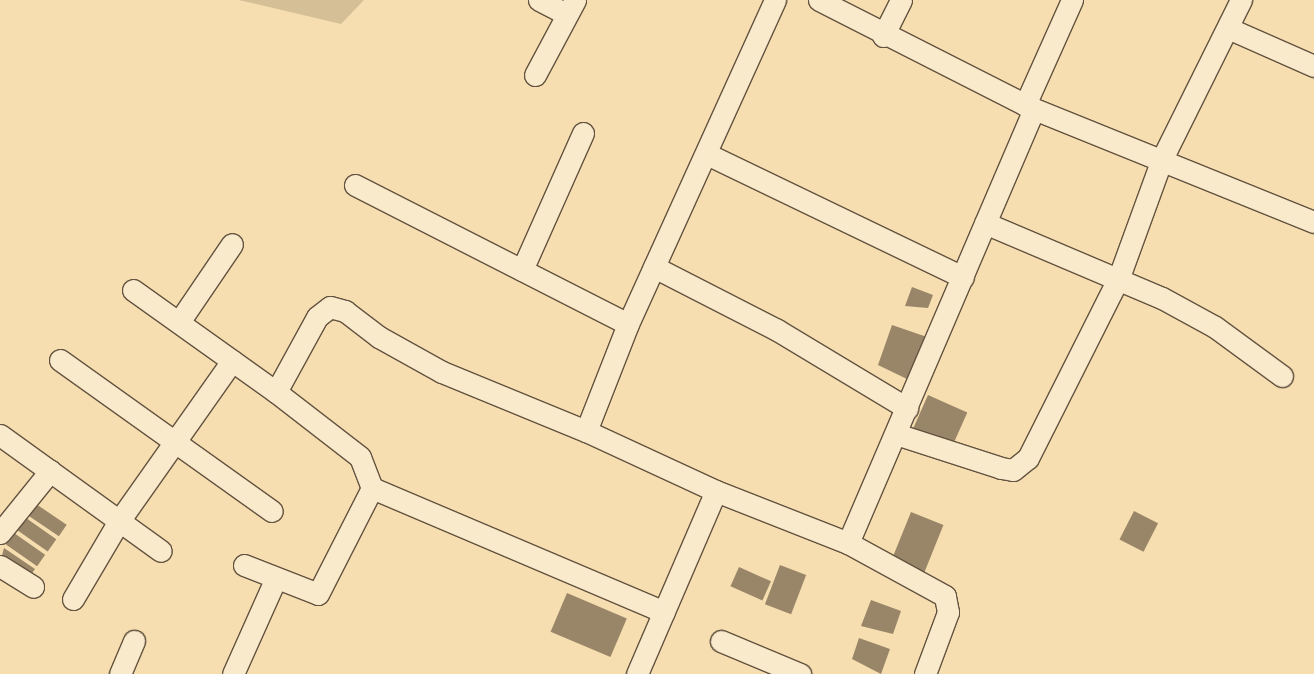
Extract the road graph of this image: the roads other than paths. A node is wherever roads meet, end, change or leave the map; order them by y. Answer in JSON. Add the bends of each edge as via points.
{"nodes":[{"id":1,"x":539,"y":0,"type":"edge"},
{"id":2,"x":775,"y":0,"type":"edge"},
{"id":3,"x":818,"y":0,"type":"edge"},
{"id":4,"x":901,"y":0,"type":"edge"},
{"id":5,"x":1072,"y":0,"type":"edge"},
{"id":6,"x":1241,"y":0,"type":"edge"},
{"id":7,"x":571,"y":7,"type":"edge"},
{"id":8,"x":1230,"y":29,"type":"junction"},
{"id":9,"x":883,"y":36,"type":"junction"},
{"id":10,"x":1314,"y":66,"type":"edge"},
{"id":11,"x":535,"y":75,"type":"dead end"},
{"id":12,"x":1030,"y":107,"type":"junction"},
{"id":13,"x":583,"y":133,"type":"dead end"},
{"id":14,"x":707,"y":154,"type":"junction"},
{"id":15,"x":1162,"y":159,"type":"junction"},
{"id":16,"x":355,"y":185,"type":"dead end"},
{"id":17,"x":1314,"y":222,"type":"edge"},
{"id":18,"x":985,"y":223,"type":"junction"},
{"id":19,"x":232,"y":244,"type":"dead end"},
{"id":20,"x":654,"y":268,"type":"junction"},
{"id":21,"x":522,"y":270,"type":"junction"},
{"id":22,"x":963,"y":277,"type":"junction"},
{"id":23,"x":1119,"y":277,"type":"junction"},
{"id":24,"x":133,"y":290,"type":"dead end"},
{"id":25,"x":178,"y":322,"type":"junction"},
{"id":26,"x":628,"y":324,"type":"junction"},
{"id":27,"x":60,"y":360,"type":"dead end"},
{"id":28,"x":232,"y":361,"type":"junction"},
{"id":29,"x":1282,"y":376,"type":"dead end"},
{"id":30,"x":276,"y":392,"type":"junction"},
{"id":31,"x":907,"y":408,"type":"junction"},
{"id":32,"x":586,"y":431,"type":"junction"},
{"id":33,"x":896,"y":434,"type":"junction"},
{"id":34,"x":0,"y":435,"type":"edge"},
{"id":35,"x":173,"y":442,"type":"junction"},
{"id":36,"x":50,"y":471,"type":"junction"},
{"id":37,"x":372,"y":488,"type":"junction"},
{"id":38,"x":716,"y":491,"type":"junction"},
{"id":39,"x":272,"y":511,"type":"dead end"},
{"id":40,"x":119,"y":521,"type":"junction"},
{"id":41,"x":0,"y":533,"type":"edge"},
{"id":42,"x":848,"y":543,"type":"junction"},
{"id":43,"x":161,"y":551,"type":"dead end"},
{"id":44,"x":244,"y":565,"type":"dead end"},
{"id":45,"x":0,"y":566,"type":"edge"},
{"id":46,"x":276,"y":578,"type":"junction"},
{"id":47,"x":33,"y":587,"type":"dead end"},
{"id":48,"x":73,"y":599,"type":"dead end"},
{"id":49,"x":664,"y":612,"type":"junction"},
{"id":50,"x":134,"y":641,"type":"dead end"},
{"id":51,"x":721,"y":641,"type":"dead end"},
{"id":52,"x":120,"y":674,"type":"edge"},
{"id":53,"x":234,"y":674,"type":"edge"},
{"id":54,"x":637,"y":674,"type":"edge"},
{"id":55,"x":800,"y":674,"type":"edge"},
{"id":56,"x":925,"y":674,"type":"edge"}],
"edges":[{"from":1,"to":7,"type":"street"},
{"from":2,"to":14,"type":"street"},
{"from":3,"to":9,"type":"street"},
{"from":4,"to":9,"type":"street"},
{"from":5,"to":12,"type":"street"},
{"from":6,"to":8,"type":"street"},
{"from":7,"to":11,"type":"street"},
{"from":8,"to":10,"type":"street"},
{"from":8,"to":15,"type":"street"},
{"from":9,"to":12,"type":"street"},
{"from":12,"to":15,"type":"street"},
{"from":12,"to":18,"type":"street"},
{"from":13,"to":21,"type":"street"},
{"from":14,"to":20,"type":"street"},
{"from":14,"to":22,"type":"street"},
{"from":15,"to":17,"type":"street"},
{"from":15,"to":23,"type":"street"},
{"from":16,"to":21,"type":"street"},
{"from":18,"to":22,"type":"street"},
{"from":18,"to":23,"type":"street"},
{"from":19,"to":25,"type":"street"},
{"from":20,"to":26,"type":"street"},
{"from":20,"to":31,"type":"street","via":[[777,330]]},
{"from":21,"to":26,"type":"street"},
{"from":22,"to":31,"type":"street"},
{"from":23,"to":29,"type":"street","via":[[1215,327]]},
{"from":23,"to":33,"type":"street","via":[[1022,466],[1001,468]]},
{"from":24,"to":25,"type":"street"},
{"from":25,"to":28,"type":"street"},
{"from":26,"to":32,"type":"street"},
{"from":27,"to":35,"type":"street"},
{"from":28,"to":30,"type":"street"},
{"from":28,"to":35,"type":"street"},
{"from":30,"to":32,"type":"street","via":[[317,317],[330,307],[345,312],[379,337],[442,372]]},
{"from":30,"to":37,"type":"street","via":[[360,457]]},
{"from":31,"to":33,"type":"street"},
{"from":32,"to":38,"type":"street"},
{"from":33,"to":42,"type":"street"},
{"from":34,"to":36,"type":"street"},
{"from":35,"to":39,"type":"street"},
{"from":35,"to":40,"type":"street"},
{"from":36,"to":40,"type":"street"},
{"from":36,"to":41,"type":"street"},
{"from":37,"to":46,"type":"street","via":[[318,594]]},
{"from":37,"to":49,"type":"street"},
{"from":38,"to":42,"type":"street"},
{"from":38,"to":49,"type":"street"},
{"from":40,"to":43,"type":"street"},
{"from":40,"to":48,"type":"street"},
{"from":42,"to":56,"type":"street","via":[[945,596],[948,612]]},
{"from":44,"to":46,"type":"street"},
{"from":45,"to":47,"type":"street"},
{"from":46,"to":53,"type":"street"},
{"from":49,"to":54,"type":"street"},
{"from":50,"to":52,"type":"street"},
{"from":51,"to":55,"type":"street"}]}
